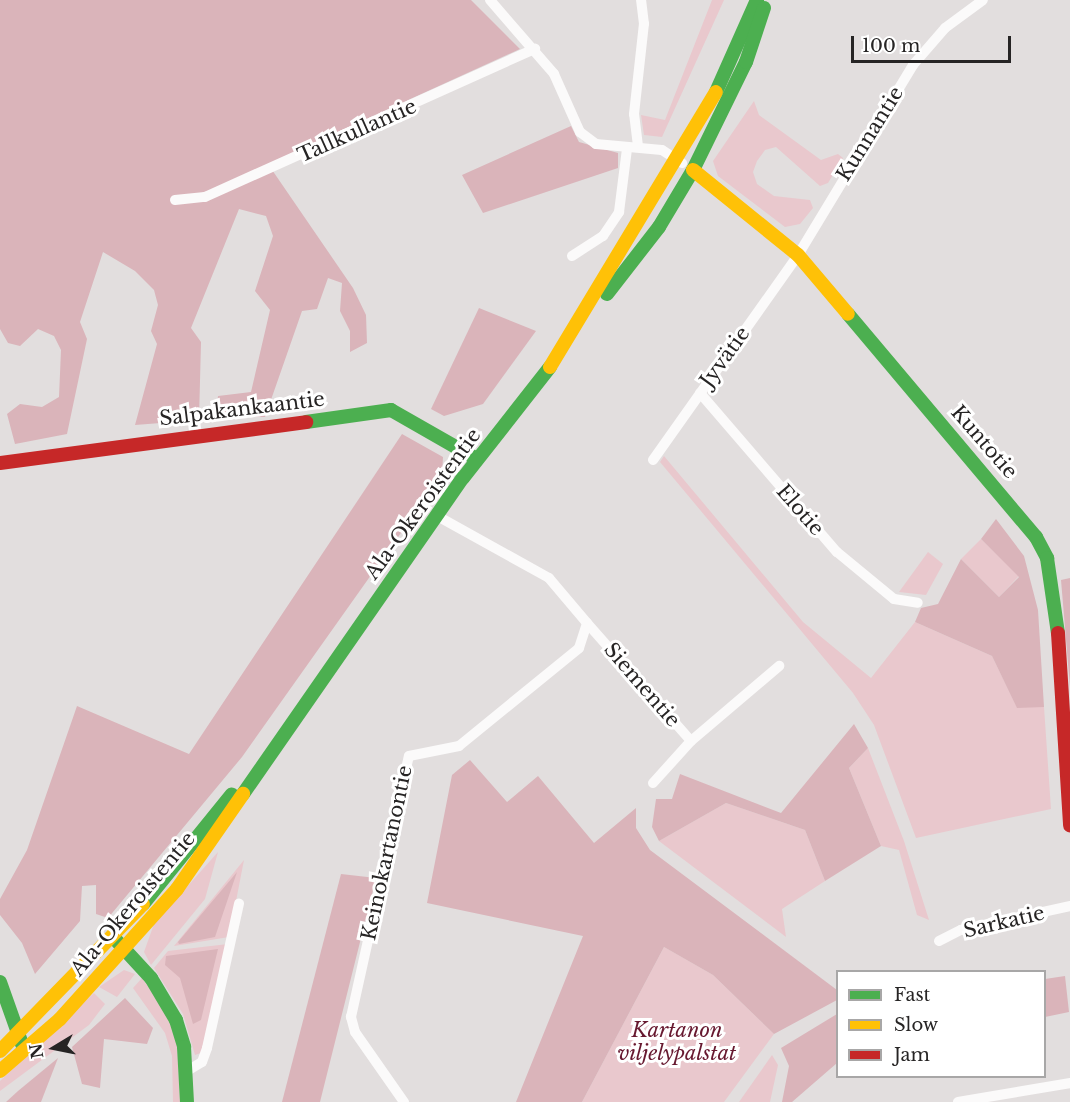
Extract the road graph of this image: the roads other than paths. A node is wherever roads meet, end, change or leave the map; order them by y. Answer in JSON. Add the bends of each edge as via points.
{"nodes":[{"id":1,"x":490,"y":0,"type":"edge"},
{"id":2,"x":640,"y":0,"type":"edge"},
{"id":3,"x":757,"y":0,"type":"edge"},
{"id":4,"x":766,"y":0,"type":"edge"},
{"id":5,"x":983,"y":0,"type":"edge"},
{"id":6,"x":535,"y":49,"type":"junction"},
{"id":7,"x":632,"y":148,"type":"junction"},
{"id":8,"x":680,"y":162,"type":"junction"},
{"id":9,"x":693,"y":170,"type":"junction"},
{"id":10,"x":175,"y":200,"type":"dead end"},
{"id":11,"x":798,"y":255,"type":"junction"},
{"id":12,"x":572,"y":256,"type":"dead end"},
{"id":13,"x":584,"y":319,"type":"junction"},
{"id":14,"x":700,"y":393,"type":"junction"},
{"id":15,"x":477,"y":459,"type":"junction"},
{"id":16,"x":653,"y":460,"type":"dead end"},
{"id":17,"x":0,"y":464,"type":"edge"},
{"id":18,"x":437,"y":516,"type":"junction"},
{"id":19,"x":918,"y":603,"type":"dead end"},
{"id":20,"x":587,"y":623,"type":"junction"},
{"id":21,"x":779,"y":666,"type":"dead end"},
{"id":22,"x":297,"y":715,"type":"junction"},
{"id":23,"x":691,"y":741,"type":"junction"},
{"id":24,"x":1067,"y":752,"type":"edge"},
{"id":25,"x":653,"y":783,"type":"dead end"},
{"id":26,"x":1070,"y":826,"type":"edge"},
{"id":27,"x":239,"y":904,"type":"dead end"},
{"id":28,"x":1070,"y":906,"type":"edge"},
{"id":29,"x":115,"y":939,"type":"junction"},
{"id":30,"x":939,"y":941,"type":"dead end"},
{"id":31,"x":126,"y":950,"type":"junction"},
{"id":32,"x":0,"y":982,"type":"edge"},
{"id":33,"x":18,"y":1036,"type":"junction"},
{"id":34,"x":25,"y":1049,"type":"junction"},
{"id":35,"x":0,"y":1051,"type":"edge"},
{"id":36,"x":0,"y":1071,"type":"edge"},
{"id":37,"x":187,"y":1071,"type":"junction"},
{"id":38,"x":1070,"y":1083,"type":"edge"},
{"id":39,"x":983,"y":1099,"type":"edge"},
{"id":40,"x":187,"y":1102,"type":"edge"},
{"id":41,"x":404,"y":1102,"type":"edge"},
{"id":42,"x":958,"y":1102,"type":"edge"}],
"edges":[{"from":1,"to":6,"type":"street"},
{"from":2,"to":7,"type":"street","via":[[645,24]]},
{"from":3,"to":8,"type":"main road","name":"Ala-Okeroistentie"},
{"from":4,"to":9,"type":"main road","name":"Ala-Okeroistentie","via":[[746,62]]},
{"from":5,"to":11,"type":"street","name":"Kunnantie","via":[[945,28],[913,65]]},
{"from":6,"to":7,"type":"street","via":[[554,74],[580,132],[596,144]]},
{"from":6,"to":10,"type":"street","name":"Tallkullantie","via":[[205,197]]},
{"from":7,"to":8,"type":"street","via":[[662,150]]},
{"from":7,"to":12,"type":"street","via":[[619,212],[603,236]]},
{"from":8,"to":9,"type":"street"},
{"from":8,"to":13,"type":"main road","name":"Ala-Okeroistentie"},
{"from":9,"to":11,"type":"main road","name":"Kuntotie"},
{"from":9,"to":13,"type":"main road","name":"Ala-Okeroistentie","via":[[647,245]]},
{"from":11,"to":14,"type":"street","name":"Jyvätie"},
{"from":11,"to":24,"type":"main road","name":"Kuntotie","via":[[1036,537],[1047,558],[1056,607]]},
{"from":13,"to":15,"type":"main road","name":"Ala-Okeroistentie"},
{"from":14,"to":16,"type":"street","name":"Jyvätie"},
{"from":14,"to":19,"type":"street","name":"Elotie","via":[[837,552],[894,599]]},
{"from":15,"to":17,"type":"main road","name":"Salpakankaantie","via":[[391,410]]},
{"from":15,"to":18,"type":"main road","name":"Ala-Okeroistentie"},
{"from":18,"to":20,"type":"street","via":[[549,578]]},
{"from":18,"to":22,"type":"main road","name":"Ala-Okeroistentie"},
{"from":20,"to":23,"type":"street","name":"Siementie"},
{"from":20,"to":41,"type":"street","name":"Keinokartanontie","via":[[579,648],[459,746],[409,756],[351,1017],[355,1032]]},
{"from":21,"to":23,"type":"street","name":"Siementie"},
{"from":22,"to":29,"type":"main road","name":"Ala-Okeroistentie"},
{"from":22,"to":31,"type":"main road","name":"Ala-Okeroistentie","via":[[177,889]]},
{"from":23,"to":25,"type":"street"},
{"from":24,"to":26,"type":"main road","name":"Kuntotie"},
{"from":27,"to":37,"type":"street","via":[[207,1048],[202,1062]]},
{"from":28,"to":30,"type":"street","name":"Sarkatie","via":[[961,930]]},
{"from":29,"to":31,"type":"main road"},
{"from":29,"to":33,"type":"main road","name":"Ala-Okeroistentie"},
{"from":31,"to":34,"type":"main road","name":"Ala-Okeroistentie"},
{"from":31,"to":37,"type":"main road","via":[[166,999]]},
{"from":32,"to":33,"type":"main road"},
{"from":33,"to":34,"type":"main road"},
{"from":33,"to":35,"type":"main road","name":"Ala-Okeroistentie"},
{"from":34,"to":36,"type":"main road","name":"Ala-Okeroistentie"},
{"from":37,"to":40,"type":"main road"},
{"from":38,"to":39,"type":"street"},
{"from":39,"to":42,"type":"street"}]}
